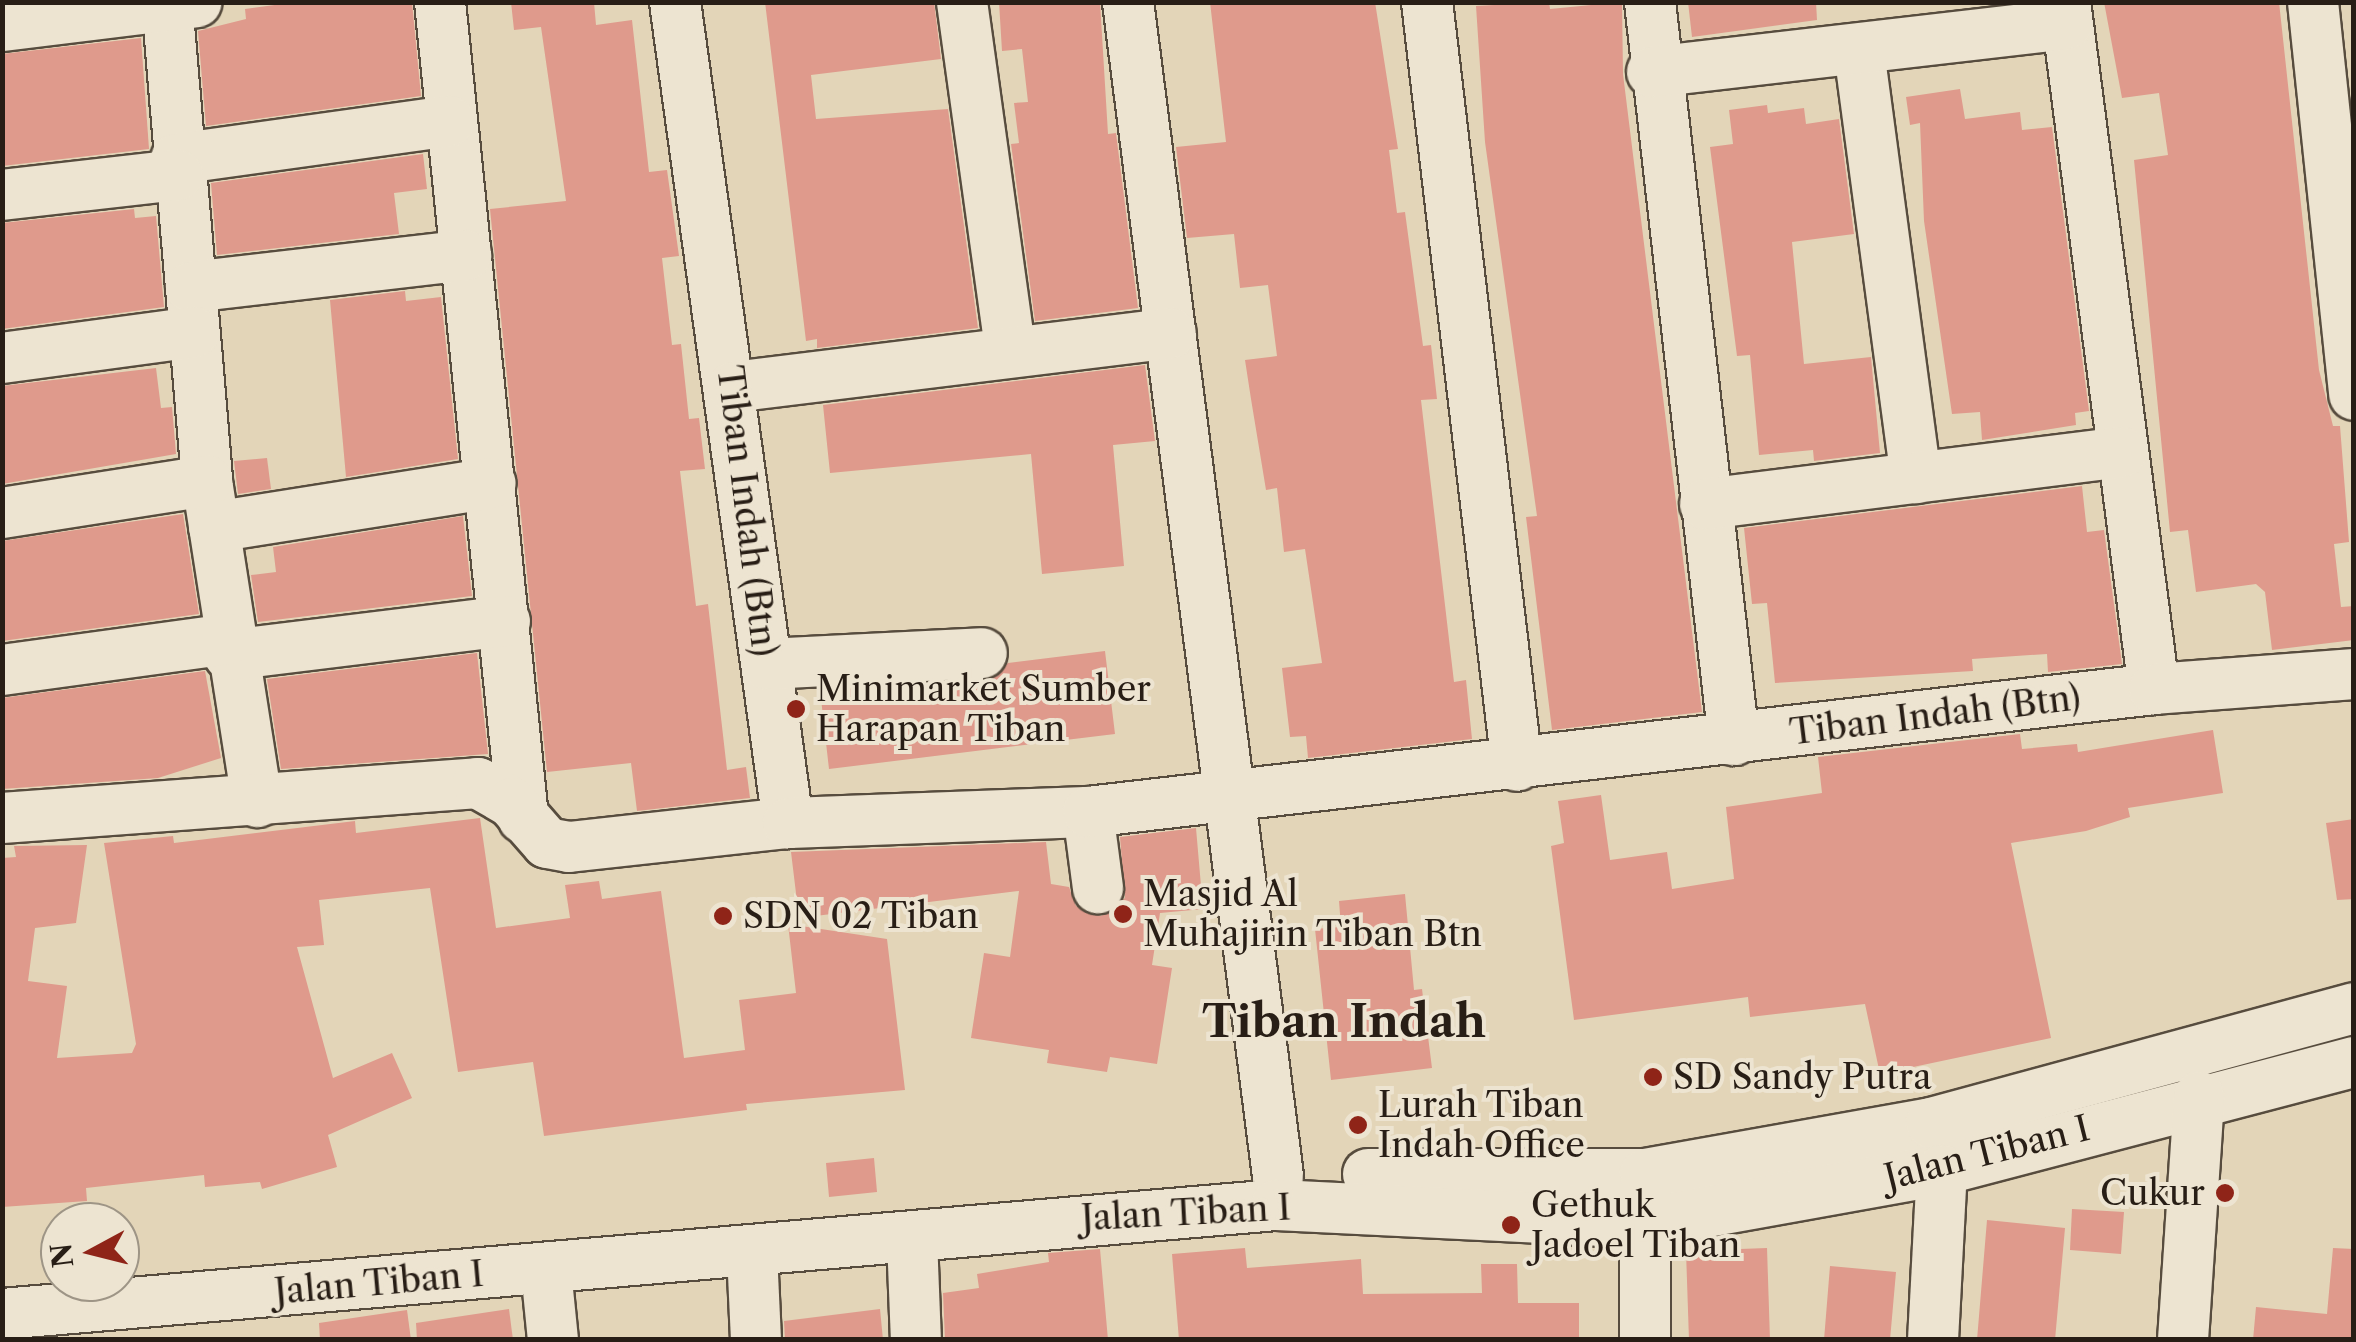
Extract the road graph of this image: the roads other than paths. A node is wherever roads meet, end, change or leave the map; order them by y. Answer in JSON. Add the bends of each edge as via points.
{"nodes":[{"id":1,"x":440,"y":2,"type":"edge"},
{"id":2,"x":675,"y":2,"type":"edge"},
{"id":3,"x":962,"y":2,"type":"edge"},
{"id":4,"x":1128,"y":2,"type":"edge"},
{"id":5,"x":1428,"y":2,"type":"edge"},
{"id":6,"x":1650,"y":2,"type":"edge"},
{"id":7,"x":2313,"y":2,"type":"edge"},
{"id":8,"x":177,"y":4,"type":"edge"},
{"id":9,"x":2066,"y":13,"type":"edge"},
{"id":10,"x":2,"y":26,"type":"edge"},
{"id":11,"x":1860,"y":51,"type":"junction"},
{"id":12,"x":1652,"y":72,"type":"junction"},
{"id":13,"x":449,"y":121,"type":"junction"},
{"id":14,"x":178,"y":167,"type":"junction"},
{"id":15,"x":2,"y":195,"type":"edge"},
{"id":16,"x":2344,"y":227,"type":"edge"},
{"id":17,"x":466,"y":254,"type":"junction"},
{"id":18,"x":192,"y":310,"type":"junction"},
{"id":19,"x":1171,"y":333,"type":"junction"},
{"id":20,"x":1010,"y":350,"type":"junction"},
{"id":21,"x":2,"y":358,"type":"edge"},
{"id":22,"x":732,"y":386,"type":"junction"},
{"id":23,"x":2354,"y":394,"type":"edge"},
{"id":24,"x":2122,"y":452,"type":"junction"},
{"id":25,"x":1916,"y":478,"type":"junction"},
{"id":26,"x":491,"y":483,"type":"junction"},
{"id":27,"x":211,"y":504,"type":"junction"},
{"id":28,"x":1705,"y":504,"type":"junction"},
{"id":29,"x":2,"y":513,"type":"edge"},
{"id":30,"x":505,"y":621,"type":"junction"},
{"id":31,"x":229,"y":647,"type":"junction"},
{"id":32,"x":982,"y":653,"type":"dead end"},
{"id":33,"x":767,"y":664,"type":"junction"},
{"id":34,"x":2,"y":670,"type":"edge"},
{"id":35,"x":2354,"y":674,"type":"edge"},
{"id":36,"x":2154,"y":688,"type":"junction"},
{"id":37,"x":1734,"y":740,"type":"junction"},
{"id":38,"x":1517,"y":766,"type":"junction"},
{"id":39,"x":1227,"y":798,"type":"junction"},
{"id":40,"x":257,"y":802,"type":"junction"},
{"id":41,"x":1088,"y":812,"type":"junction"},
{"id":42,"x":2,"y":818,"type":"edge"},
{"id":43,"x":522,"y":818,"type":"junction"},
{"id":44,"x":788,"y":823,"type":"junction"},
{"id":45,"x":1098,"y":888,"type":"dead end"},
{"id":46,"x":2354,"y":1008,"type":"edge"},
{"id":47,"x":2354,"y":1062,"type":"edge"},
{"id":48,"x":2199,"y":1096,"type":"junction"},
{"id":49,"x":1942,"y":1170,"type":"junction"},
{"id":50,"x":1645,"y":1174,"type":"junction"},
{"id":51,"x":1278,"y":1176,"type":"junction"},
{"id":52,"x":1646,"y":1223,"type":"junction"},
{"id":53,"x":912,"y":1238,"type":"junction"},
{"id":54,"x":752,"y":1252,"type":"junction"},
{"id":55,"x":546,"y":1270,"type":"junction"},
{"id":56,"x":140,"y":1276,"type":"edge"},
{"id":57,"x":40,"y":1285,"type":"edge"},
{"id":58,"x":2,"y":1288,"type":"edge"},
{"id":59,"x":2,"y":1314,"type":"edge"},
{"id":60,"x":553,"y":1340,"type":"edge"},
{"id":61,"x":756,"y":1340,"type":"edge"},
{"id":62,"x":916,"y":1340,"type":"edge"},
{"id":63,"x":1645,"y":1340,"type":"edge"},
{"id":64,"x":1932,"y":1340,"type":"edge"},
{"id":65,"x":2184,"y":1340,"type":"edge"}],
"edges":[{"from":1,"to":13,"type":"street"},
{"from":2,"to":22,"type":"street","name":"Tiban Indah (Btn)"},
{"from":3,"to":20,"type":"street"},
{"from":4,"to":19,"type":"street"},
{"from":5,"to":38,"type":"street"},
{"from":6,"to":12,"type":"street"},
{"from":7,"to":16,"type":"street"},
{"from":8,"to":10,"type":"street"},
{"from":8,"to":14,"type":"street"},
{"from":9,"to":11,"type":"street"},
{"from":9,"to":24,"type":"street"},
{"from":11,"to":12,"type":"street"},
{"from":11,"to":25,"type":"street"},
{"from":12,"to":28,"type":"street"},
{"from":13,"to":14,"type":"street"},
{"from":13,"to":17,"type":"street"},
{"from":14,"to":15,"type":"street"},
{"from":14,"to":18,"type":"street"},
{"from":16,"to":23,"type":"street"},
{"from":17,"to":18,"type":"street"},
{"from":17,"to":26,"type":"street"},
{"from":18,"to":21,"type":"street"},
{"from":18,"to":27,"type":"street"},
{"from":19,"to":20,"type":"street"},
{"from":19,"to":39,"type":"street"},
{"from":20,"to":22,"type":"street"},
{"from":22,"to":33,"type":"street","name":"Tiban Indah (Btn)"},
{"from":24,"to":25,"type":"street"},
{"from":24,"to":36,"type":"street"},
{"from":25,"to":28,"type":"street"},
{"from":26,"to":27,"type":"street"},
{"from":26,"to":30,"type":"street"},
{"from":27,"to":29,"type":"street"},
{"from":27,"to":31,"type":"street"},
{"from":28,"to":37,"type":"street"},
{"from":30,"to":31,"type":"street"},
{"from":30,"to":43,"type":"street"},
{"from":31,"to":34,"type":"street"},
{"from":31,"to":40,"type":"street"},
{"from":32,"to":33,"type":"street"},
{"from":33,"to":44,"type":"street","name":"Tiban Indah (Btn)"},
{"from":35,"to":36,"type":"street","name":"Tiban Indah (Btn)"},
{"from":36,"to":37,"type":"street","name":"Tiban Indah (Btn)"},
{"from":37,"to":38,"type":"street","name":"Tiban Indah (Btn)"},
{"from":38,"to":39,"type":"street","name":"Tiban Indah (Btn)"},
{"from":39,"to":41,"type":"street","name":"Tiban Indah (Btn)"},
{"from":39,"to":51,"type":"street","via":[[1264,1016]]},
{"from":40,"to":42,"type":"street"},
{"from":40,"to":43,"type":"street","via":[[478,783]]},
{"from":41,"to":44,"type":"street","name":"Tiban Indah (Btn)"},
{"from":41,"to":45,"type":"street"},
{"from":43,"to":44,"type":"street","via":[[547,843],[569,847]]},
{"from":46,"to":50,"type":"street","name":"Jalan Tiban I","via":[[1931,1123]]},
{"from":47,"to":48,"type":"street","name":"Jalan Tiban I"},
{"from":48,"to":49,"type":"street","name":"Jalan Tiban I"},
{"from":48,"to":65,"type":"street"},
{"from":49,"to":52,"type":"street","name":"Jalan Tiban I"},
{"from":49,"to":64,"type":"street"},
{"from":50,"to":51,"type":"street","name":"Jalan Tiban I"},
{"from":50,"to":52,"type":"street"},
{"from":51,"to":56,"type":"street","name":"Jalan Tiban I","via":[[910,1217]]},
{"from":52,"to":53,"type":"street","name":"Jalan Tiban I","via":[[1276,1205]]},
{"from":52,"to":63,"type":"street"},
{"from":53,"to":54,"type":"street","name":"Jalan Tiban I"},
{"from":53,"to":62,"type":"street"},
{"from":54,"to":55,"type":"street","name":"Jalan Tiban I"},
{"from":54,"to":61,"type":"street"},
{"from":55,"to":59,"type":"street","name":"Jalan Tiban I"},
{"from":55,"to":60,"type":"street"},
{"from":57,"to":58,"type":"street"}]}
